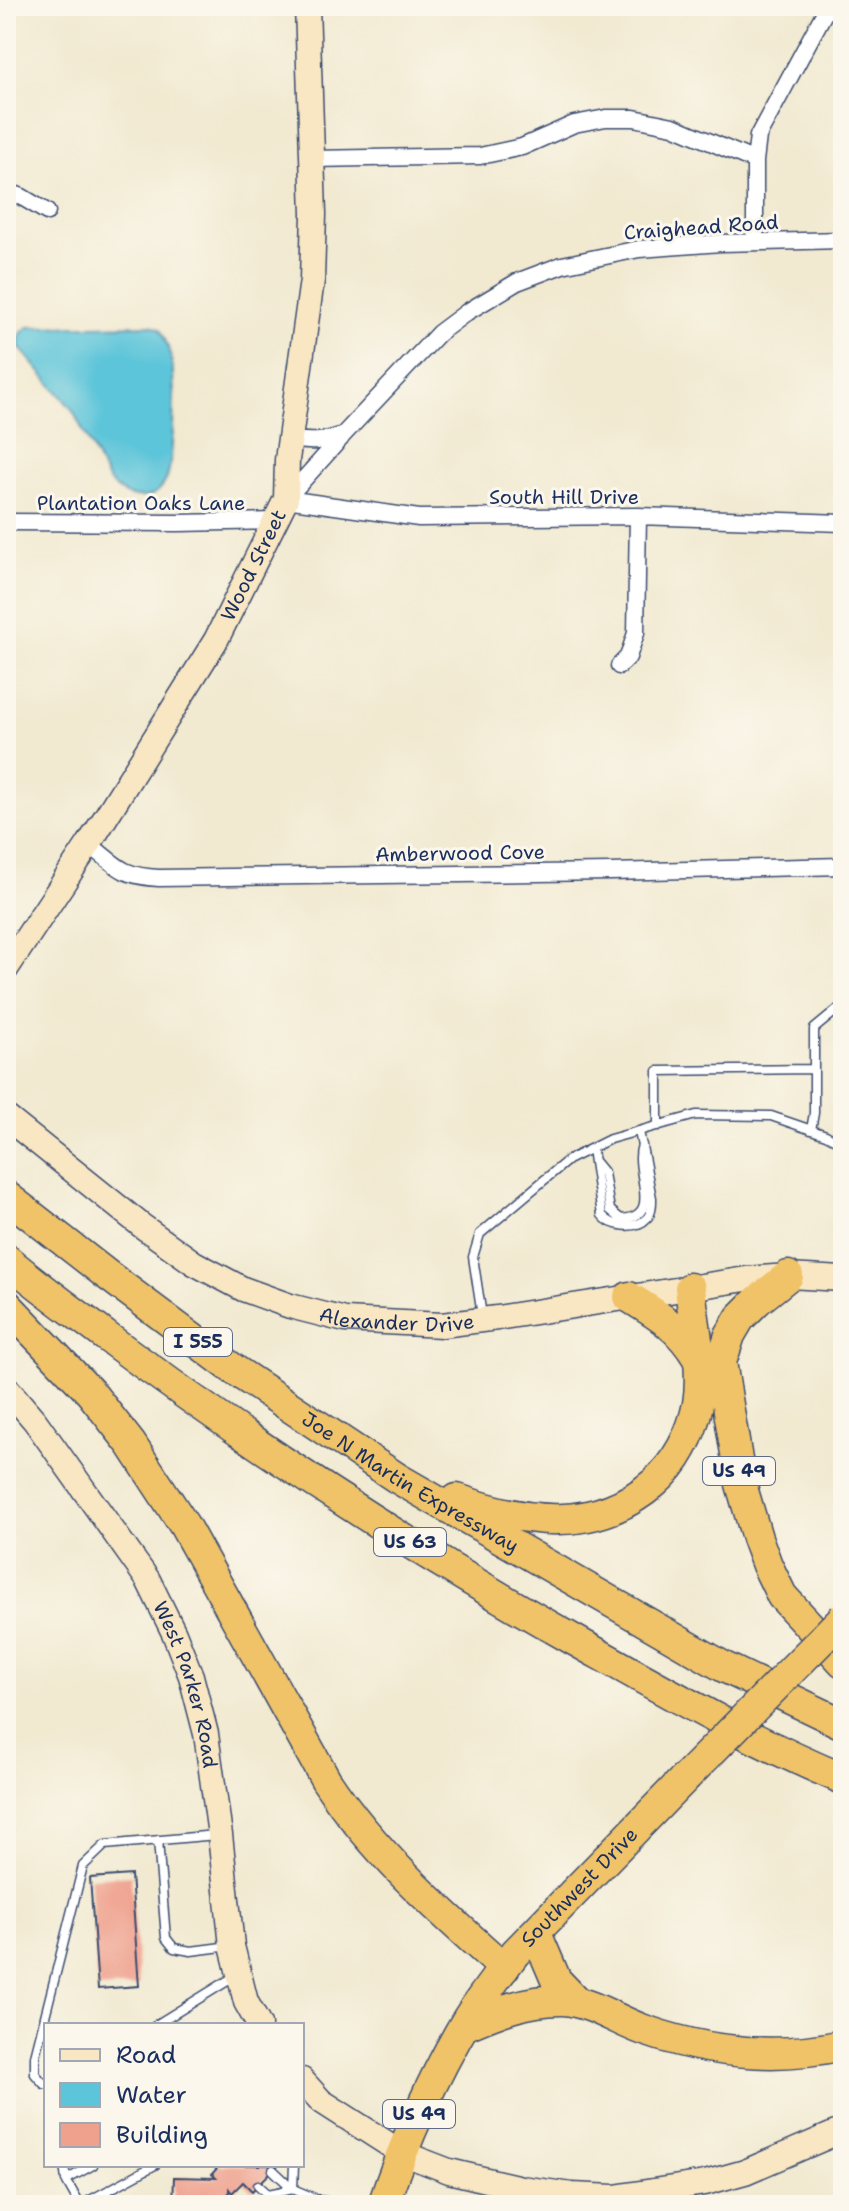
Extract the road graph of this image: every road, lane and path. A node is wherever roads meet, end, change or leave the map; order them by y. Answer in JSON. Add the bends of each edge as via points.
{"nodes":[{"id":1,"x":307,"y":6,"type":"edge"},
{"id":2,"x":828,"y":6,"type":"edge"},
{"id":3,"x":312,"y":159,"type":"junction"},
{"id":4,"x":755,"y":161,"type":"junction"},
{"id":5,"x":6,"y":191,"type":"edge"},
{"id":6,"x":47,"y":212,"type":"dead end"},
{"id":7,"x":843,"y":240,"type":"edge"},
{"id":8,"x":755,"y":242,"type":"junction"},
{"id":9,"x":343,"y":435,"type":"junction"},
{"id":10,"x":291,"y":439,"type":"junction"},
{"id":11,"x":281,"y":510,"type":"junction"},
{"id":12,"x":638,"y":516,"type":"junction"},
{"id":13,"x":6,"y":522,"type":"edge"},
{"id":14,"x":843,"y":523,"type":"edge"},
{"id":15,"x":619,"y":666,"type":"dead end"},
{"id":16,"x":89,"y":844,"type":"junction"},
{"id":17,"x":843,"y":866,"type":"edge"},
{"id":18,"x":6,"y":969,"type":"edge"},
{"id":19,"x":843,"y":1005,"type":"edge"},
{"id":20,"x":814,"y":1069,"type":"junction"},
{"id":21,"x":6,"y":1117,"type":"edge"},
{"id":22,"x":658,"y":1126,"type":"junction"},
{"id":23,"x":811,"y":1130,"type":"junction"},
{"id":24,"x":639,"y":1131,"type":"junction"},
{"id":25,"x":843,"y":1144,"type":"edge"},
{"id":26,"x":592,"y":1149,"type":"junction"},
{"id":27,"x":6,"y":1196,"type":"edge"},
{"id":28,"x":6,"y":1259,"type":"edge"},
{"id":29,"x":788,"y":1276,"type":"junction"},
{"id":30,"x":843,"y":1279,"type":"edge"},
{"id":31,"x":699,"y":1286,"type":"junction"},
{"id":32,"x":629,"y":1297,"type":"junction"},
{"id":33,"x":6,"y":1304,"type":"edge"},
{"id":34,"x":482,"y":1320,"type":"junction"},
{"id":35,"x":709,"y":1359,"type":"junction"},
{"id":36,"x":6,"y":1387,"type":"edge"},
{"id":37,"x":397,"y":1478,"type":"junction"},
{"id":38,"x":843,"y":1618,"type":"edge"},
{"id":39,"x":843,"y":1662,"type":"edge"},
{"id":40,"x":843,"y":1724,"type":"edge"},
{"id":41,"x":843,"y":1779,"type":"edge"},
{"id":42,"x":220,"y":1835,"type":"junction"},
{"id":43,"x":158,"y":1840,"type":"junction"},
{"id":44,"x":536,"y":1933,"type":"junction"},
{"id":45,"x":232,"y":1946,"type":"junction"},
{"id":46,"x":504,"y":1968,"type":"junction"},
{"id":47,"x":238,"y":1975,"type":"junction"},
{"id":48,"x":576,"y":2001,"type":"junction"},
{"id":49,"x":168,"y":2022,"type":"edge"},
{"id":50,"x":258,"y":2023,"type":"edge"},
{"id":51,"x":464,"y":2026,"type":"junction"},
{"id":52,"x":843,"y":2045,"type":"edge"},
{"id":53,"x":304,"y":2082,"type":"edge"},
{"id":54,"x":44,"y":2084,"type":"edge"},
{"id":55,"x":843,"y":2130,"type":"edge"},
{"id":56,"x":402,"y":2153,"type":"junction"},
{"id":57,"x":64,"y":2167,"type":"edge"},
{"id":58,"x":89,"y":2167,"type":"edge"},
{"id":59,"x":151,"y":2167,"type":"edge"},
{"id":60,"x":294,"y":2167,"type":"edge"},
{"id":61,"x":273,"y":2170,"type":"dead end"},
{"id":62,"x":66,"y":2180,"type":"junction"},
{"id":63,"x":258,"y":2185,"type":"dead end"},
{"id":64,"x":293,"y":2189,"type":"junction"},
{"id":65,"x":652,"y":2198,"type":"edge"},
{"id":66,"x":572,"y":2200,"type":"edge"},
{"id":67,"x":80,"y":2205,"type":"edge"},
{"id":68,"x":347,"y":2205,"type":"edge"},
{"id":69,"x":383,"y":2205,"type":"edge"}],
"edges":[{"from":1,"to":3,"type":"street","name":"Wood Street"},
{"from":2,"to":4,"type":"street","via":[[758,136]]},
{"from":3,"to":4,"type":"street","via":[[480,156],[522,147],[574,124],[634,118],[673,126]]},
{"from":3,"to":10,"type":"street","name":"Wood Street","via":[[312,280]]},
{"from":4,"to":8,"type":"street"},
{"from":5,"to":6,"type":"street"},
{"from":7,"to":8,"type":"street","name":"Craighead Road"},
{"from":8,"to":9,"type":"street","name":"Craighead Road","via":[[626,252],[562,265],[517,282],[439,333]]},
{"from":9,"to":10,"type":"street","via":[[325,442]]},
{"from":9,"to":11,"type":"street","name":"Craighead Road"},
{"from":10,"to":11,"type":"street","name":"Wood Street"},
{"from":11,"to":12,"type":"street","name":"South Hill Drive","via":[[419,518]]},
{"from":11,"to":13,"type":"street","name":"Plantation Oaks Lane","via":[[178,523]]},
{"from":11,"to":16,"type":"street","name":"Wood Street","via":[[216,640]]},
{"from":12,"to":14,"type":"street","name":"South Hill Drive"},
{"from":12,"to":15,"type":"street","via":[[636,633]]},
{"from":16,"to":17,"type":"street","name":"Amberwood Cove","via":[[120,869],[159,878]]},
{"from":16,"to":18,"type":"street","name":"Wood Street"},
{"from":19,"to":20,"type":"lane","via":[[814,1029]]},
{"from":20,"to":22,"type":"lane","via":[[658,1071]]},
{"from":20,"to":23,"type":"lane"},
{"from":21,"to":34,"type":"street","name":"Alexander Drive","via":[[155,1235],[243,1289],[345,1320],[442,1325]]},
{"from":22,"to":23,"type":"lane","via":[[696,1115],[771,1116]]},
{"from":22,"to":24,"type":"lane"},
{"from":23,"to":25,"type":"lane"},
{"from":24,"to":26,"type":"lane"},
{"from":24,"to":26,"type":"lane","via":[[652,1198],[652,1208],[639,1224],[616,1226],[602,1215]]},
{"from":26,"to":34,"type":"lane","via":[[568,1160],[480,1234],[473,1257]]},
{"from":27,"to":37,"type":"highway","name":"Joe N Martin Expressway","number":"I 555","via":[[224,1362]]},
{"from":28,"to":41,"type":"highway","number":"US 63","via":[[193,1401],[473,1582],[688,1705]]},
{"from":29,"to":30,"type":"street","name":"Alexander Drive"},
{"from":29,"to":31,"type":"street","name":"Alexander Drive"},
{"from":29,"to":35,"type":"highway","via":[[740,1318]]},
{"from":31,"to":32,"type":"street","name":"Alexander Drive"},
{"from":31,"to":35,"type":"highway","number":"US 49"},
{"from":32,"to":34,"type":"street","name":"Alexander Drive"},
{"from":32,"to":35,"type":"highway","via":[[669,1322]]},
{"from":33,"to":46,"type":"highway","via":[[91,1393],[131,1444],[184,1525],[348,1811],[408,1880]]},
{"from":35,"to":37,"type":"highway","via":[[699,1374],[693,1425],[676,1459],[644,1491],[604,1513],[569,1520],[526,1518]]},
{"from":35,"to":39,"type":"highway","number":"US 49","via":[[767,1565],[782,1596]]},
{"from":36,"to":42,"type":"street","name":"West Parker Road","via":[[148,1580],[174,1633],[206,1734]]},
{"from":37,"to":40,"type":"highway","name":"Joe N Martin Expressway","number":"US 63","via":[[724,1667]]},
{"from":38,"to":44,"type":"highway","name":"Southwest Drive","number":"US 49","bridge":true},
{"from":42,"to":43,"type":"lane"},
{"from":42,"to":45,"type":"street","name":"West Parker Road"},
{"from":43,"to":45,"type":"lane","via":[[166,1938],[174,1948],[191,1951]]},
{"from":43,"to":54,"type":"lane","via":[[105,1845],[83,1866],[35,2056],[35,2074]]},
{"from":44,"to":46,"type":"highway","name":"Southwest Drive","number":"US 49"},
{"from":44,"to":48,"type":"highway","via":[[556,1980]]},
{"from":45,"to":47,"type":"street","name":"West Parker Road"},
{"from":46,"to":51,"type":"highway","name":"Southwest Drive","number":"US 49"},
{"from":47,"to":49,"type":"lane"},
{"from":47,"to":50,"type":"street","name":"West Parker Road"},
{"from":48,"to":51,"type":"highway","via":[[521,2004]]},
{"from":48,"to":52,"type":"highway","via":[[641,2029],[716,2050],[782,2054]]},
{"from":51,"to":56,"type":"highway","name":"Southwest Drive","number":"US 49"},
{"from":53,"to":56,"type":"street","via":[[321,2101]]},
{"from":55,"to":65,"type":"street","via":[[745,2172]]},
{"from":56,"to":66,"type":"street"},
{"from":56,"to":69,"type":"highway","name":"Southwest Drive","number":"US 49"},
{"from":57,"to":62,"type":"lane"},
{"from":58,"to":62,"type":"lane"},
{"from":59,"to":67,"type":"lane"},
{"from":60,"to":64,"type":"lane"},
{"from":61,"to":64,"type":"lane"},
{"from":62,"to":67,"type":"lane"},
{"from":63,"to":64,"type":"lane","via":[[268,2194]]},
{"from":64,"to":68,"type":"lane"},
{"from":65,"to":66,"type":"street"}]}
